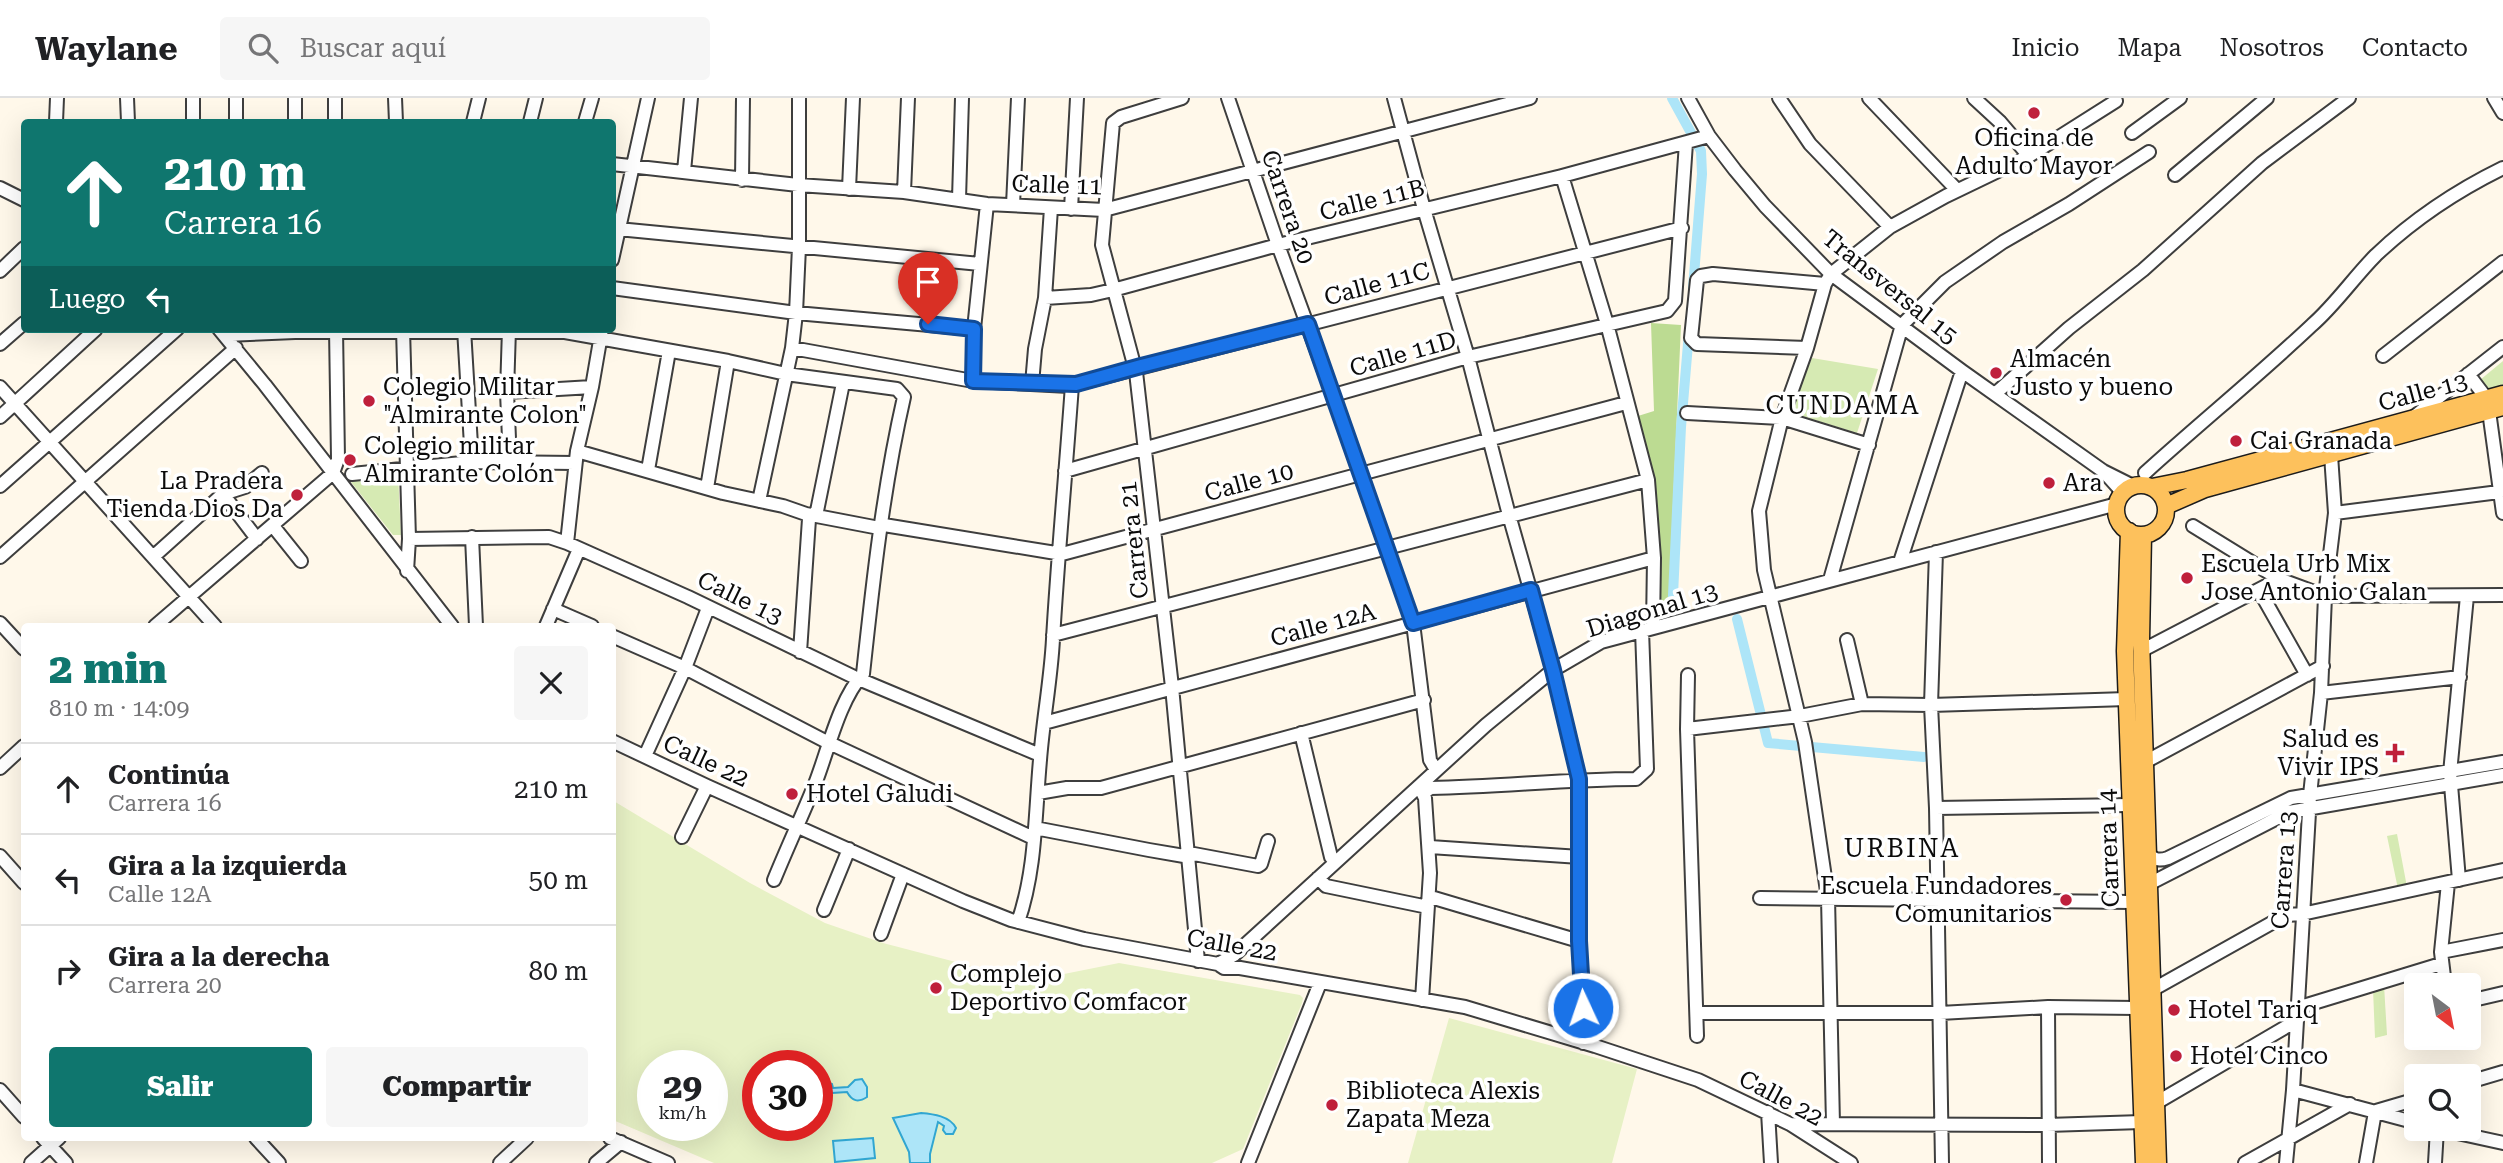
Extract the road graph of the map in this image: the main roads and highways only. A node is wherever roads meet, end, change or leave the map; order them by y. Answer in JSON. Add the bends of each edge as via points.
{"nodes":[{"id":1,"x":2503,"y":394,"type":"edge"},
{"id":2,"x":2493,"y":406,"type":"edge"},
{"id":3,"x":2148,"y":480,"type":"junction"},
{"id":4,"x":2166,"y":506,"type":"junction"},
{"id":5,"x":2136,"y":533,"type":"junction"},
{"id":6,"x":2144,"y":1163,"type":"edge"},
{"id":7,"x":2158,"y":1163,"type":"edge"}],
"edges":[{"from":1,"to":2,"type":"main road","name":"Calle 13"},
{"from":2,"to":3,"type":"main road","name":"Calle 13","via":[[2410,420],[2187,480]]},
{"from":2,"to":4,"type":"main road","name":"Calle 13","via":[[2205,489]]},
{"from":3,"to":4,"type":"main road"},
{"from":3,"to":5,"type":"main road","via":[[2124,494],[2118,520]]},
{"from":4,"to":5,"type":"main road","via":[[2161,526],[2149,533]]},
{"from":5,"to":6,"type":"main road","name":"Carrera 14","via":[[2126,601],[2127,699]]},
{"from":5,"to":7,"type":"main road","name":"Carrera 14"}]}
